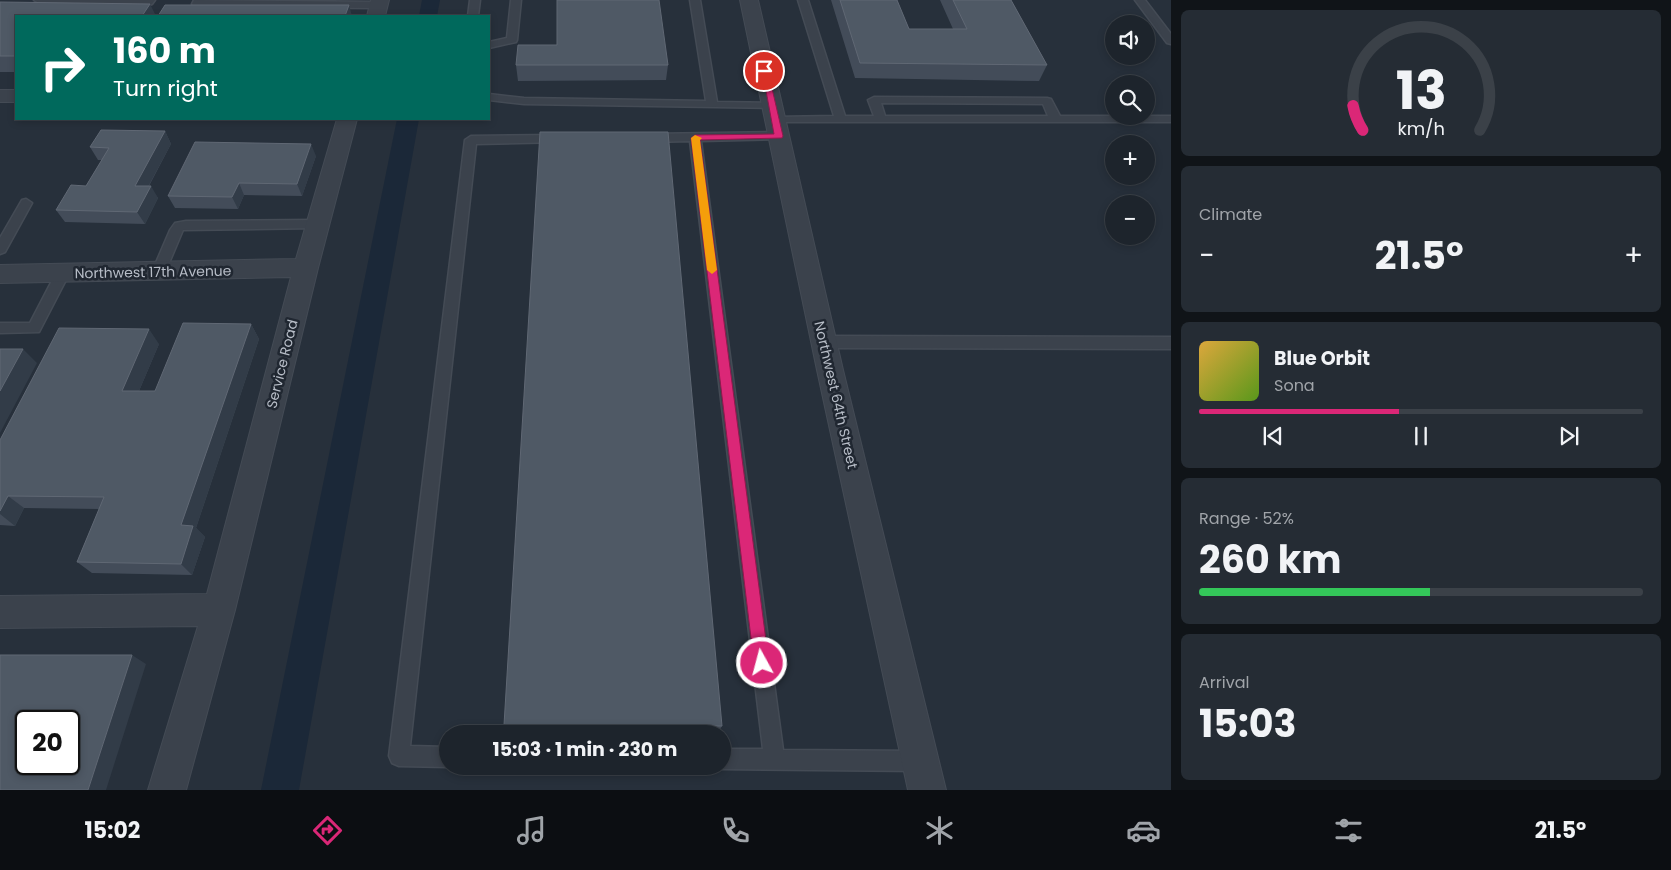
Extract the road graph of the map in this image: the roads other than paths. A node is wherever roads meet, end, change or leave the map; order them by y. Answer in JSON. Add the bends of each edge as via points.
{"nodes":[{"id":1,"x":39,"y":0,"type":"edge"},
{"id":2,"x":150,"y":0,"type":"edge"},
{"id":3,"x":199,"y":0,"type":"edge"},
{"id":4,"x":475,"y":0,"type":"edge"},
{"id":5,"x":516,"y":0,"type":"edge"},
{"id":6,"x":695,"y":0,"type":"edge"},
{"id":7,"x":749,"y":0,"type":"edge"},
{"id":8,"x":803,"y":0,"type":"edge"},
{"id":9,"x":1140,"y":0,"type":"edge"},
{"id":10,"x":378,"y":7,"type":"edge"},
{"id":11,"x":473,"y":15,"type":"edge"},
{"id":12,"x":1171,"y":41,"type":"edge"},
{"id":13,"x":490,"y":45,"type":"edge"},
{"id":14,"x":0,"y":96,"type":"edge"},
{"id":15,"x":15,"y":96,"type":"edge"},
{"id":16,"x":490,"y":97,"type":"edge"},
{"id":17,"x":712,"y":105,"type":"junction"},
{"id":18,"x":880,"y":119,"type":"junction"},
{"id":19,"x":1171,"y":119,"type":"edge"},
{"id":20,"x":347,"y":120,"type":"edge"},
{"id":21,"x":840,"y":120,"type":"junction"},
{"id":22,"x":1056,"y":120,"type":"junction"},
{"id":23,"x":775,"y":121,"type":"junction"},
{"id":24,"x":637,"y":138,"type":"edge"},
{"id":25,"x":695,"y":138,"type":"junction"},
{"id":26,"x":569,"y":139,"type":"edge"},
{"id":27,"x":26,"y":203,"type":"dead end"},
{"id":28,"x":318,"y":224,"type":"junction"},
{"id":29,"x":0,"y":248,"type":"edge"},
{"id":30,"x":306,"y":268,"type":"junction"},
{"id":31,"x":158,"y":272,"type":"junction"},
{"id":32,"x":0,"y":274,"type":"edge"},
{"id":33,"x":62,"y":274,"type":"junction"},
{"id":34,"x":0,"y":328,"type":"edge"},
{"id":35,"x":824,"y":342,"type":"junction"},
{"id":36,"x":1171,"y":343,"type":"edge"},
{"id":37,"x":219,"y":610,"type":"junction"},
{"id":38,"x":0,"y":612,"type":"edge"},
{"id":39,"x":439,"y":757,"type":"edge"},
{"id":40,"x":731,"y":759,"type":"edge"},
{"id":41,"x":774,"y":760,"type":"junction"},
{"id":42,"x":921,"y":761,"type":"junction"},
{"id":43,"x":167,"y":790,"type":"edge"},
{"id":44,"x":927,"y":790,"type":"edge"}],
"edges":[{"from":1,"to":2,"type":"lane"},
{"from":3,"to":10,"type":"lane","via":[[197,4]]},
{"from":4,"to":11,"type":"lane"},
{"from":5,"to":13,"type":"lane","via":[[512,40]]},
{"from":6,"to":17,"type":"lane"},
{"from":7,"to":23,"type":"street","name":"Northwest 64th Street"},
{"from":8,"to":21,"type":"lane"},
{"from":9,"to":12,"type":"lane"},
{"from":14,"to":15,"type":"street"},
{"from":16,"to":17,"type":"lane","via":[[524,102]]},
{"from":17,"to":23,"type":"lane"},
{"from":18,"to":21,"type":"lane"},
{"from":18,"to":22,"type":"lane"},
{"from":18,"to":22,"type":"lane","via":[[874,100],[1047,101]]},
{"from":19,"to":22,"type":"lane"},
{"from":20,"to":28,"type":"street","name":"Service Road"},
{"from":21,"to":23,"type":"lane"},
{"from":23,"to":25,"type":"lane"},
{"from":23,"to":35,"type":"street","name":"Northwest 64th Street"},
{"from":24,"to":25,"type":"lane"},
{"from":25,"to":41,"type":"lane"},
{"from":26,"to":39,"type":"lane","via":[[471,140],[399,756]]},
{"from":27,"to":29,"type":"lane"},
{"from":28,"to":30,"type":"street","name":"Service Road"},
{"from":28,"to":31,"type":"lane","via":[[179,226]]},
{"from":30,"to":31,"type":"street","name":"Northwest 17th Avenue"},
{"from":30,"to":37,"type":"street","name":"Service Road"},
{"from":31,"to":33,"type":"street","name":"Northwest 17th Avenue"},
{"from":32,"to":33,"type":"street","name":"Northwest 17th Avenue"},
{"from":33,"to":34,"type":"lane","via":[[34,328]]},
{"from":35,"to":36,"type":"lane"},
{"from":35,"to":42,"type":"street","name":"Northwest 64th Street"},
{"from":37,"to":38,"type":"street"},
{"from":37,"to":43,"type":"street","name":"Service Road"},
{"from":40,"to":41,"type":"lane"},
{"from":41,"to":42,"type":"lane"},
{"from":42,"to":44,"type":"street","name":"Northwest 64th Street"}]}
